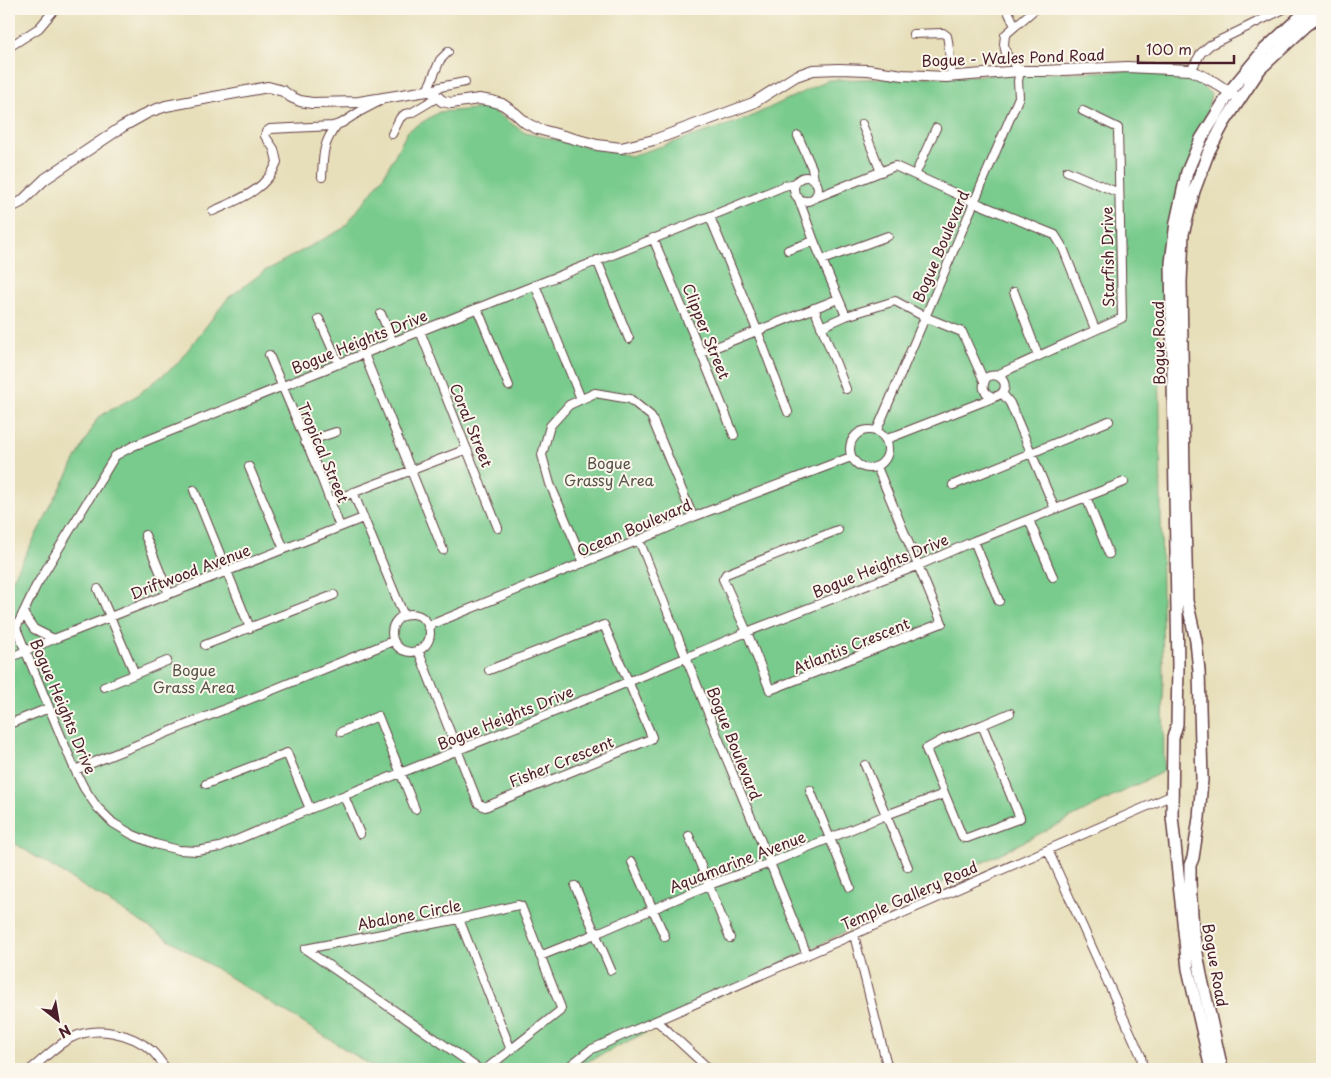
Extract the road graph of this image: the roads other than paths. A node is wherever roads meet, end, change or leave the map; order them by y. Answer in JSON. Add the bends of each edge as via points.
{"nodes":[{"id":1,"x":55,"y":9,"type":"edge"},
{"id":2,"x":1007,"y":9,"type":"edge"},
{"id":3,"x":1035,"y":9,"type":"edge"},
{"id":4,"x":1284,"y":9,"type":"edge"},
{"id":5,"x":1312,"y":9,"type":"edge"},
{"id":6,"x":1322,"y":14,"type":"edge"},
{"id":7,"x":1015,"y":26,"type":"junction"},
{"id":8,"x":913,"y":34,"type":"dead end"},
{"id":9,"x":9,"y":47,"type":"edge"},
{"id":10,"x":448,"y":52,"type":"dead end"},
{"id":11,"x":1191,"y":70,"type":"junction"},
{"id":12,"x":1020,"y":71,"type":"junction"},
{"id":13,"x":952,"y":77,"type":"junction"},
{"id":14,"x":465,"y":82,"type":"dead end"},
{"id":15,"x":432,"y":93,"type":"junction"},
{"id":16,"x":1235,"y":96,"type":"junction"},
{"id":17,"x":387,"y":98,"type":"junction"},
{"id":18,"x":1083,"y":110,"type":"dead end"},
{"id":19,"x":862,"y":124,"type":"dead end"},
{"id":20,"x":337,"y":125,"type":"junction"},
{"id":21,"x":936,"y":128,"type":"dead end"},
{"id":22,"x":392,"y":134,"type":"dead end"},
{"id":23,"x":798,"y":136,"type":"dead end"},
{"id":24,"x":1067,"y":171,"type":"dead end"},
{"id":25,"x":880,"y":172,"type":"junction"},
{"id":26,"x":915,"y":175,"type":"junction"},
{"id":27,"x":322,"y":177,"type":"dead end"},
{"id":28,"x":813,"y":182,"type":"junction"},
{"id":29,"x":796,"y":183,"type":"junction"},
{"id":30,"x":784,"y":186,"type":"junction"},
{"id":31,"x":1119,"y":192,"type":"junction"},
{"id":32,"x":829,"y":193,"type":"junction"},
{"id":33,"x":797,"y":196,"type":"junction"},
{"id":34,"x":810,"y":200,"type":"junction"},
{"id":35,"x":974,"y":202,"type":"junction"},
{"id":36,"x":9,"y":208,"type":"edge"},
{"id":37,"x":801,"y":209,"type":"junction"},
{"id":38,"x":213,"y":211,"type":"dead end"},
{"id":39,"x":710,"y":217,"type":"junction"},
{"id":40,"x":888,"y":236,"type":"dead end"},
{"id":41,"x":653,"y":238,"type":"junction"},
{"id":42,"x":814,"y":241,"type":"junction"},
{"id":43,"x":788,"y":250,"type":"dead end"},
{"id":44,"x":597,"y":260,"type":"junction"},
{"id":45,"x":822,"y":260,"type":"junction"},
{"id":46,"x":535,"y":285,"type":"junction"},
{"id":47,"x":1014,"y":292,"type":"dead end"},
{"id":48,"x":838,"y":298,"type":"junction"},
{"id":49,"x":477,"y":308,"type":"junction"},
{"id":50,"x":814,"y":308,"type":"junction"},
{"id":51,"x":381,"y":314,"type":"dead end"},
{"id":52,"x":846,"y":316,"type":"junction"},
{"id":53,"x":925,"y":317,"type":"junction"},
{"id":54,"x":319,"y":320,"type":"dead end"},
{"id":55,"x":821,"y":327,"type":"junction"},
{"id":56,"x":1095,"y":329,"type":"junction"},
{"id":57,"x":757,"y":330,"type":"junction"},
{"id":58,"x":420,"y":331,"type":"junction"},
{"id":59,"x":629,"y":339,"type":"dead end"},
{"id":60,"x":393,"y":342,"type":"junction"},
{"id":61,"x":701,"y":353,"type":"junction"},
{"id":62,"x":269,"y":354,"type":"dead end"},
{"id":63,"x":364,"y":354,"type":"junction"},
{"id":64,"x":1038,"y":355,"type":"junction"},
{"id":65,"x":339,"y":364,"type":"junction"},
{"id":66,"x":997,"y":375,"type":"junction"},
{"id":67,"x":984,"y":381,"type":"junction"},
{"id":68,"x":509,"y":386,"type":"dead end"},
{"id":69,"x":282,"y":387,"type":"junction"},
{"id":70,"x":846,"y":389,"type":"dead end"},
{"id":71,"x":1002,"y":393,"type":"junction"},
{"id":72,"x":993,"y":397,"type":"junction"},
{"id":73,"x":581,"y":399,"type":"junction"},
{"id":74,"x":788,"y":412,"type":"dead end"},
{"id":75,"x":1109,"y":421,"type":"dead end"},
{"id":76,"x":876,"y":430,"type":"junction"},
{"id":77,"x":336,"y":432,"type":"dead end"},
{"id":78,"x":734,"y":435,"type":"dead end"},
{"id":79,"x":887,"y":440,"type":"junction"},
{"id":80,"x":305,"y":442,"type":"junction"},
{"id":81,"x":467,"y":449,"type":"junction"},
{"id":82,"x":1031,"y":453,"type":"junction"},
{"id":83,"x":851,"y":456,"type":"junction"},
{"id":84,"x":250,"y":467,"type":"dead end"},
{"id":85,"x":877,"y":467,"type":"junction"},
{"id":86,"x":410,"y":470,"type":"junction"},
{"id":87,"x":1124,"y":482,"type":"dead end"},
{"id":88,"x":953,"y":485,"type":"dead end"},
{"id":89,"x":194,"y":490,"type":"dead end"},
{"id":90,"x":353,"y":492,"type":"junction"},
{"id":91,"x":1086,"y":497,"type":"junction"},
{"id":92,"x":330,"y":501,"type":"junction"},
{"id":93,"x":1055,"y":509,"type":"junction"},
{"id":94,"x":693,"y":517,"type":"junction"},
{"id":95,"x":363,"y":518,"type":"junction"},
{"id":96,"x":1029,"y":520,"type":"junction"},
{"id":97,"x":340,"y":527,"type":"junction"},
{"id":98,"x":498,"y":528,"type":"dead end"},
{"id":99,"x":838,"y":530,"type":"dead end"},
{"id":100,"x":145,"y":535,"type":"dead end"},
{"id":101,"x":640,"y":540,"type":"junction"},
{"id":102,"x":974,"y":541,"type":"junction"},
{"id":103,"x":284,"y":549,"type":"junction"},
{"id":104,"x":443,"y":550,"type":"dead end"},
{"id":105,"x":1109,"y":554,"type":"dead end"},
{"id":106,"x":584,"y":563,"type":"junction"},
{"id":107,"x":917,"y":566,"type":"junction"},
{"id":108,"x":227,"y":572,"type":"junction"},
{"id":109,"x":1053,"y":577,"type":"dead end"},
{"id":110,"x":98,"y":589,"type":"dead end"},
{"id":111,"x":169,"y":594,"type":"junction"},
{"id":112,"x":334,"y":595,"type":"dead end"},
{"id":113,"x":999,"y":601,"type":"dead end"},
{"id":114,"x":23,"y":613,"type":"junction"},
{"id":115,"x":404,"y":616,"type":"junction"},
{"id":116,"x":110,"y":617,"type":"junction"},
{"id":117,"x":428,"y":626,"type":"junction"},
{"id":118,"x":250,"y":628,"type":"junction"},
{"id":119,"x":747,"y":632,"type":"junction"},
{"id":120,"x":54,"y":639,"type":"junction"},
{"id":121,"x":393,"y":641,"type":"junction"},
{"id":122,"x":205,"y":645,"type":"dead end"},
{"id":123,"x":418,"y":650,"type":"junction"},
{"id":124,"x":26,"y":651,"type":"junction"},
{"id":125,"x":9,"y":658,"type":"edge"},
{"id":126,"x":686,"y":658,"type":"junction"},
{"id":127,"x":167,"y":661,"type":"dead end"},
{"id":128,"x":489,"y":670,"type":"dead end"},
{"id":129,"x":135,"y":674,"type":"junction"},
{"id":130,"x":628,"y":682,"type":"junction"},
{"id":131,"x":104,"y":687,"type":"dead end"},
{"id":132,"x":49,"y":708,"type":"junction"},
{"id":133,"x":1010,"y":714,"type":"dead end"},
{"id":134,"x":9,"y":724,"type":"edge"},
{"id":135,"x":982,"y":725,"type":"junction"},
{"id":136,"x":341,"y":732,"type":"dead end"},
{"id":137,"x":457,"y":751,"type":"junction"},
{"id":138,"x":865,"y":765,"type":"dead end"},
{"id":139,"x":75,"y":770,"type":"junction"},
{"id":140,"x":401,"y":773,"type":"junction"},
{"id":141,"x":206,"y":784,"type":"dead end"},
{"id":142,"x":810,"y":790,"type":"dead end"},
{"id":143,"x":944,"y":794,"type":"junction"},
{"id":144,"x":1173,"y":795,"type":"junction"},
{"id":145,"x":344,"y":796,"type":"junction"},
{"id":146,"x":310,"y":809,"type":"junction"},
{"id":147,"x":415,"y":809,"type":"dead end"},
{"id":148,"x":886,"y":815,"type":"junction"},
{"id":149,"x":360,"y":834,"type":"dead end"},
{"id":150,"x":689,"y":836,"type":"dead end"},
{"id":151,"x":830,"y":839,"type":"junction"},
{"id":152,"x":1048,"y":850,"type":"junction"},
{"id":153,"x":632,"y":862,"type":"dead end"},
{"id":154,"x":770,"y":863,"type":"junction"},
{"id":155,"x":908,"y":867,"type":"dead end"},
{"id":156,"x":709,"y":885,"type":"junction"},
{"id":157,"x":575,"y":886,"type":"dead end"},
{"id":158,"x":850,"y":887,"type":"dead end"},
{"id":159,"x":653,"y":908,"type":"junction"},
{"id":160,"x":459,"y":919,"type":"junction"},
{"id":161,"x":595,"y":934,"type":"junction"},
{"id":162,"x":854,"y":935,"type":"junction"},
{"id":163,"x":665,"y":937,"type":"dead end"},
{"id":164,"x":730,"y":938,"type":"dead end"},
{"id":165,"x":807,"y":955,"type":"junction"},
{"id":166,"x":540,"y":956,"type":"junction"},
{"id":167,"x":611,"y":970,"type":"dead end"},
{"id":168,"x":657,"y":1021,"type":"junction"},
{"id":169,"x":511,"y":1050,"type":"junction"},
{"id":170,"x":31,"y":1069,"type":"edge"},
{"id":171,"x":166,"y":1069,"type":"edge"},
{"id":172,"x":479,"y":1069,"type":"edge"},
{"id":173,"x":486,"y":1069,"type":"edge"},
{"id":174,"x":566,"y":1069,"type":"edge"},
{"id":175,"x":709,"y":1069,"type":"edge"},
{"id":176,"x":888,"y":1069,"type":"edge"},
{"id":177,"x":1143,"y":1069,"type":"edge"},
{"id":178,"x":1211,"y":1069,"type":"edge"},
{"id":179,"x":1222,"y":1069,"type":"edge"}],
"edges":[{"from":1,"to":9,"type":"street","via":[[39,28]]},
{"from":2,"to":7,"type":"street"},
{"from":3,"to":7,"type":"street"},
{"from":4,"to":11,"type":"street","via":[[1210,45]]},
{"from":5,"to":16,"type":"main road","name":"Bogue Road","via":[[1263,51],[1234,86]]},
{"from":6,"to":16,"type":"main road","name":"Bogue Road","via":[[1260,69]]},
{"from":7,"to":12,"type":"street","via":[[1005,35],[1004,44],[1006,54]]},
{"from":8,"to":13,"type":"street","via":[[943,33],[947,36]]},
{"from":10,"to":15,"type":"street","via":[[440,60]]},
{"from":11,"to":12,"type":"street","name":"Bogue - Wales Pond Road","via":[[1127,67]]},
{"from":11,"to":16,"type":"street","name":"Bogue - Wales Pond Road"},
{"from":12,"to":13,"type":"street","name":"Bogue - Wales Pond Road"},
{"from":12,"to":35,"type":"street","name":"Bogue Boulevard","via":[[1019,97]]},
{"from":13,"to":15,"type":"street","name":"Bogue - Wales Pond Road","via":[[868,70],[813,70],[796,76],[753,103],[654,140],[621,148],[538,129],[502,104],[492,101],[442,102]]},
{"from":14,"to":15,"type":"street","via":[[440,87]]},
{"from":15,"to":17,"type":"street","name":"Bogue - Wales Pond Road"},
{"from":15,"to":22,"type":"street","via":[[411,113],[400,118]]},
{"from":16,"to":144,"type":"main road","name":"Bogue Road","via":[[1201,140],[1187,172],[1171,264],[1178,622]]},
{"from":16,"to":179,"type":"main road","name":"Bogue Road","via":[[1194,191],[1183,234],[1181,282],[1187,601],[1199,671],[1202,779],[1190,865],[1193,931]]},
{"from":17,"to":20,"type":"street"},
{"from":17,"to":36,"type":"street","name":"Bogue - Wales Pond Road","via":[[312,103],[268,87],[166,106],[122,127]]},
{"from":18,"to":31,"type":"street","name":"Starfish Drive","via":[[1118,128]]},
{"from":19,"to":25,"type":"street"},
{"from":20,"to":27,"type":"street","via":[[326,143]]},
{"from":20,"to":38,"type":"street","via":[[270,129],[265,136],[277,162],[270,177],[258,189]]},
{"from":21,"to":26,"type":"street"},
{"from":23,"to":28,"type":"street","via":[[812,168]]},
{"from":24,"to":31,"type":"street"},
{"from":25,"to":26,"type":"street","via":[[895,166]]},
{"from":25,"to":32,"type":"street"},
{"from":26,"to":35,"type":"street"},
{"from":28,"to":29,"type":"street","via":[[800,179]]},
{"from":28,"to":32,"type":"street"},
{"from":28,"to":34,"type":"street","via":[[816,195]]},
{"from":29,"to":30,"type":"street","name":"Bogue Heights Drive"},
{"from":29,"to":33,"type":"street"},
{"from":30,"to":33,"type":"street"},
{"from":30,"to":39,"type":"street","name":"Bogue Heights Drive"},
{"from":31,"to":56,"type":"street","name":"Starfish Drive","via":[[1122,318]]},
{"from":32,"to":34,"type":"street"},
{"from":33,"to":34,"type":"street"},
{"from":33,"to":37,"type":"street"},
{"from":34,"to":37,"type":"street"},
{"from":35,"to":53,"type":"street","name":"Bogue Boulevard"},
{"from":35,"to":56,"type":"street","via":[[1056,235]]},
{"from":37,"to":42,"type":"street"},
{"from":39,"to":41,"type":"street","name":"Bogue Heights Drive"},
{"from":39,"to":57,"type":"street"},
{"from":40,"to":45,"type":"street"},
{"from":41,"to":44,"type":"street","name":"Bogue Heights Drive"},
{"from":41,"to":61,"type":"street","name":"Clipper Street"},
{"from":42,"to":43,"type":"street"},
{"from":42,"to":45,"type":"street"},
{"from":44,"to":46,"type":"street","name":"Bogue Heights Drive"},
{"from":44,"to":59,"type":"street"},
{"from":45,"to":48,"type":"street"},
{"from":46,"to":49,"type":"street","name":"Bogue Heights Drive"},
{"from":46,"to":73,"type":"street"},
{"from":47,"to":64,"type":"street"},
{"from":48,"to":50,"type":"street"},
{"from":48,"to":52,"type":"street"},
{"from":49,"to":58,"type":"street","name":"Bogue Heights Drive"},
{"from":49,"to":68,"type":"street"},
{"from":50,"to":55,"type":"street"},
{"from":50,"to":57,"type":"street"},
{"from":51,"to":60,"type":"street"},
{"from":52,"to":53,"type":"street","via":[[895,301]]},
{"from":52,"to":55,"type":"street"},
{"from":53,"to":67,"type":"street","via":[[962,332]]},
{"from":53,"to":76,"type":"street","name":"Bogue Boulevard"},
{"from":54,"to":65,"type":"street"},
{"from":55,"to":70,"type":"street"},
{"from":56,"to":64,"type":"street","name":"Starfish Drive"},
{"from":57,"to":61,"type":"street"},
{"from":57,"to":74,"type":"street"},
{"from":58,"to":60,"type":"street","name":"Bogue Heights Drive"},
{"from":58,"to":81,"type":"street","name":"Coral Street"},
{"from":60,"to":63,"type":"street","name":"Bogue Heights Drive"},
{"from":61,"to":78,"type":"street","name":"Clipper Street"},
{"from":62,"to":69,"type":"street","name":"Tropical Street"},
{"from":63,"to":65,"type":"street","name":"Bogue Heights Drive"},
{"from":63,"to":86,"type":"street"},
{"from":64,"to":66,"type":"street","name":"Starfish Drive"},
{"from":65,"to":69,"type":"street","name":"Bogue Heights Drive"},
{"from":66,"to":67,"type":"street"},
{"from":66,"to":71,"type":"street","via":[[1004,382]]},
{"from":67,"to":72,"type":"street","via":[[984,391]]},
{"from":69,"to":80,"type":"street","name":"Tropical Street"},
{"from":69,"to":114,"type":"street","name":"Bogue Heights Drive","via":[[115,456]]},
{"from":71,"to":72,"type":"street"},
{"from":71,"to":82,"type":"street"},
{"from":72,"to":79,"type":"street"},
{"from":73,"to":94,"type":"street","via":[[595,393],[630,399],[651,416]]},
{"from":73,"to":106,"type":"street","via":[[569,405],[550,426],[542,455],[550,484]]},
{"from":75,"to":82,"type":"street"},
{"from":76,"to":79,"type":"street"},
{"from":76,"to":83,"type":"street","via":[[864,430],[853,438]]},
{"from":77,"to":80,"type":"street"},
{"from":79,"to":85,"type":"street","via":[[889,452]]},
{"from":80,"to":92,"type":"street","name":"Tropical Street"},
{"from":81,"to":86,"type":"street"},
{"from":81,"to":98,"type":"street","name":"Coral Street"},
{"from":82,"to":88,"type":"street"},
{"from":82,"to":93,"type":"street"},
{"from":83,"to":85,"type":"street","via":[[859,466]]},
{"from":83,"to":94,"type":"street","name":"Ocean Boulevard"},
{"from":84,"to":103,"type":"street"},
{"from":85,"to":107,"type":"street"},
{"from":86,"to":90,"type":"street"},
{"from":86,"to":104,"type":"street"},
{"from":87,"to":91,"type":"street","name":"Bogue Heights Drive"},
{"from":89,"to":108,"type":"street"},
{"from":90,"to":92,"type":"street"},
{"from":90,"to":95,"type":"street"},
{"from":91,"to":93,"type":"street","name":"Bogue Heights Drive"},
{"from":91,"to":105,"type":"street"},
{"from":92,"to":97,"type":"street","name":"Tropical Street"},
{"from":93,"to":96,"type":"street","name":"Bogue Heights Drive"},
{"from":94,"to":101,"type":"street","name":"Ocean Boulevard"},
{"from":95,"to":97,"type":"street","name":"Driftwood Avenue"},
{"from":95,"to":115,"type":"street"},
{"from":96,"to":102,"type":"street","name":"Bogue Heights Drive"},
{"from":96,"to":109,"type":"street"},
{"from":97,"to":103,"type":"street","name":"Driftwood Avenue"},
{"from":99,"to":119,"type":"street","via":[[724,576]]},
{"from":100,"to":111,"type":"street"},
{"from":101,"to":106,"type":"street","name":"Ocean Boulevard"},
{"from":101,"to":126,"type":"street","name":"Bogue Boulevard"},
{"from":102,"to":107,"type":"street","name":"Bogue Heights Drive"},
{"from":102,"to":113,"type":"street"},
{"from":103,"to":108,"type":"street","name":"Driftwood Avenue"},
{"from":106,"to":117,"type":"street","name":"Ocean Boulevard"},
{"from":107,"to":119,"type":"street","name":"Bogue Heights Drive"},
{"from":107,"to":119,"type":"street","name":"Atlantis Crescent","via":[[941,623],[772,690],[769,690]]},
{"from":108,"to":111,"type":"street","name":"Driftwood Avenue"},
{"from":108,"to":118,"type":"street"},
{"from":110,"to":116,"type":"street"},
{"from":111,"to":116,"type":"street","name":"Driftwood Avenue"},
{"from":112,"to":118,"type":"street"},
{"from":114,"to":120,"type":"street","name":"Bogue Heights Drive","via":[[34,629]]},
{"from":114,"to":124,"type":"street","name":"Bogue Heights Drive","via":[[16,628]]},
{"from":115,"to":117,"type":"street","via":[[415,615]]},
{"from":115,"to":121,"type":"street","via":[[392,629]]},
{"from":116,"to":120,"type":"street","name":"Driftwood Avenue"},
{"from":116,"to":129,"type":"street"},
{"from":117,"to":123,"type":"street","via":[[429,638]]},
{"from":118,"to":122,"type":"street"},
{"from":119,"to":126,"type":"street","name":"Bogue Heights Drive"},
{"from":120,"to":124,"type":"street","name":"Driftwood Avenue"},
{"from":121,"to":123,"type":"street","via":[[406,651]]},
{"from":121,"to":139,"type":"street"},
{"from":123,"to":137,"type":"street"},
{"from":124,"to":125,"type":"street","name":"Driftwood Avenue"},
{"from":124,"to":132,"type":"street","name":"Bogue Heights Drive"},
{"from":126,"to":130,"type":"street","name":"Bogue Heights Drive"},
{"from":126,"to":154,"type":"street","name":"Bogue Boulevard"},
{"from":127,"to":129,"type":"street"},
{"from":128,"to":130,"type":"street","via":[[604,625]]},
{"from":129,"to":131,"type":"street"},
{"from":130,"to":137,"type":"street","name":"Bogue Heights Drive"},
{"from":130,"to":137,"type":"street","name":"Fisher Crescent","via":[[651,739],[485,807],[478,803]]},
{"from":132,"to":134,"type":"street"},
{"from":132,"to":139,"type":"street","name":"Bogue Heights Drive"},
{"from":133,"to":135,"type":"street"},
{"from":135,"to":143,"type":"street","via":[[926,749]]},
{"from":135,"to":143,"type":"street","via":[[1020,818],[964,838]]},
{"from":136,"to":140,"type":"street","via":[[378,716]]},
{"from":137,"to":140,"type":"street","name":"Bogue Heights Drive"},
{"from":138,"to":148,"type":"street"},
{"from":139,"to":146,"type":"street","name":"Bogue Heights Drive","via":[[97,807],[113,823],[155,844],[180,850],[220,847]]},
{"from":140,"to":145,"type":"street","name":"Bogue Heights Drive"},
{"from":140,"to":147,"type":"street"},
{"from":141,"to":146,"type":"street","via":[[288,753]]},
{"from":142,"to":151,"type":"street"},
{"from":143,"to":148,"type":"street","name":"Aquamarine Avenue"},
{"from":144,"to":152,"type":"street","name":"Temple Gallery Road"},
{"from":144,"to":178,"type":"main road","name":"Bogue Road","via":[[1172,816],[1188,969]]},
{"from":145,"to":146,"type":"street","name":"Bogue Heights Drive"},
{"from":145,"to":149,"type":"street"},
{"from":148,"to":151,"type":"street","name":"Aquamarine Avenue"},
{"from":148,"to":155,"type":"street"},
{"from":150,"to":156,"type":"street"},
{"from":151,"to":154,"type":"street","name":"Aquamarine Avenue"},
{"from":151,"to":158,"type":"street"},
{"from":152,"to":162,"type":"street","name":"Temple Gallery Road"},
{"from":152,"to":177,"type":"street","via":[[1141,1056]]},
{"from":153,"to":159,"type":"street"},
{"from":154,"to":156,"type":"street","name":"Aquamarine Avenue"},
{"from":154,"to":165,"type":"street","name":"Bogue Boulevard"},
{"from":156,"to":159,"type":"street","name":"Aquamarine Avenue"},
{"from":156,"to":164,"type":"street"},
{"from":157,"to":161,"type":"street"},
{"from":159,"to":161,"type":"street","name":"Aquamarine Avenue"},
{"from":159,"to":163,"type":"street"},
{"from":160,"to":166,"type":"street","name":"Abalone Circle","via":[[520,905]]},
{"from":160,"to":169,"type":"street"},
{"from":160,"to":172,"type":"street","name":"Abalone Circle","via":[[305,949]]},
{"from":161,"to":166,"type":"street","name":"Aquamarine Avenue"},
{"from":161,"to":167,"type":"street"},
{"from":162,"to":165,"type":"street","name":"Temple Gallery Road"},
{"from":162,"to":176,"type":"street"},
{"from":165,"to":168,"type":"street","name":"Temple Gallery Road"},
{"from":166,"to":169,"type":"street","name":"Abalone Circle","via":[[561,1008]]},
{"from":168,"to":174,"type":"street","name":"Temple Gallery Road","via":[[590,1050]]},
{"from":168,"to":175,"type":"street"},
{"from":169,"to":173,"type":"street","name":"Abalone Circle"},
{"from":170,"to":171,"type":"street","via":[[72,1037],[105,1032],[122,1034],[152,1051]]}]}
